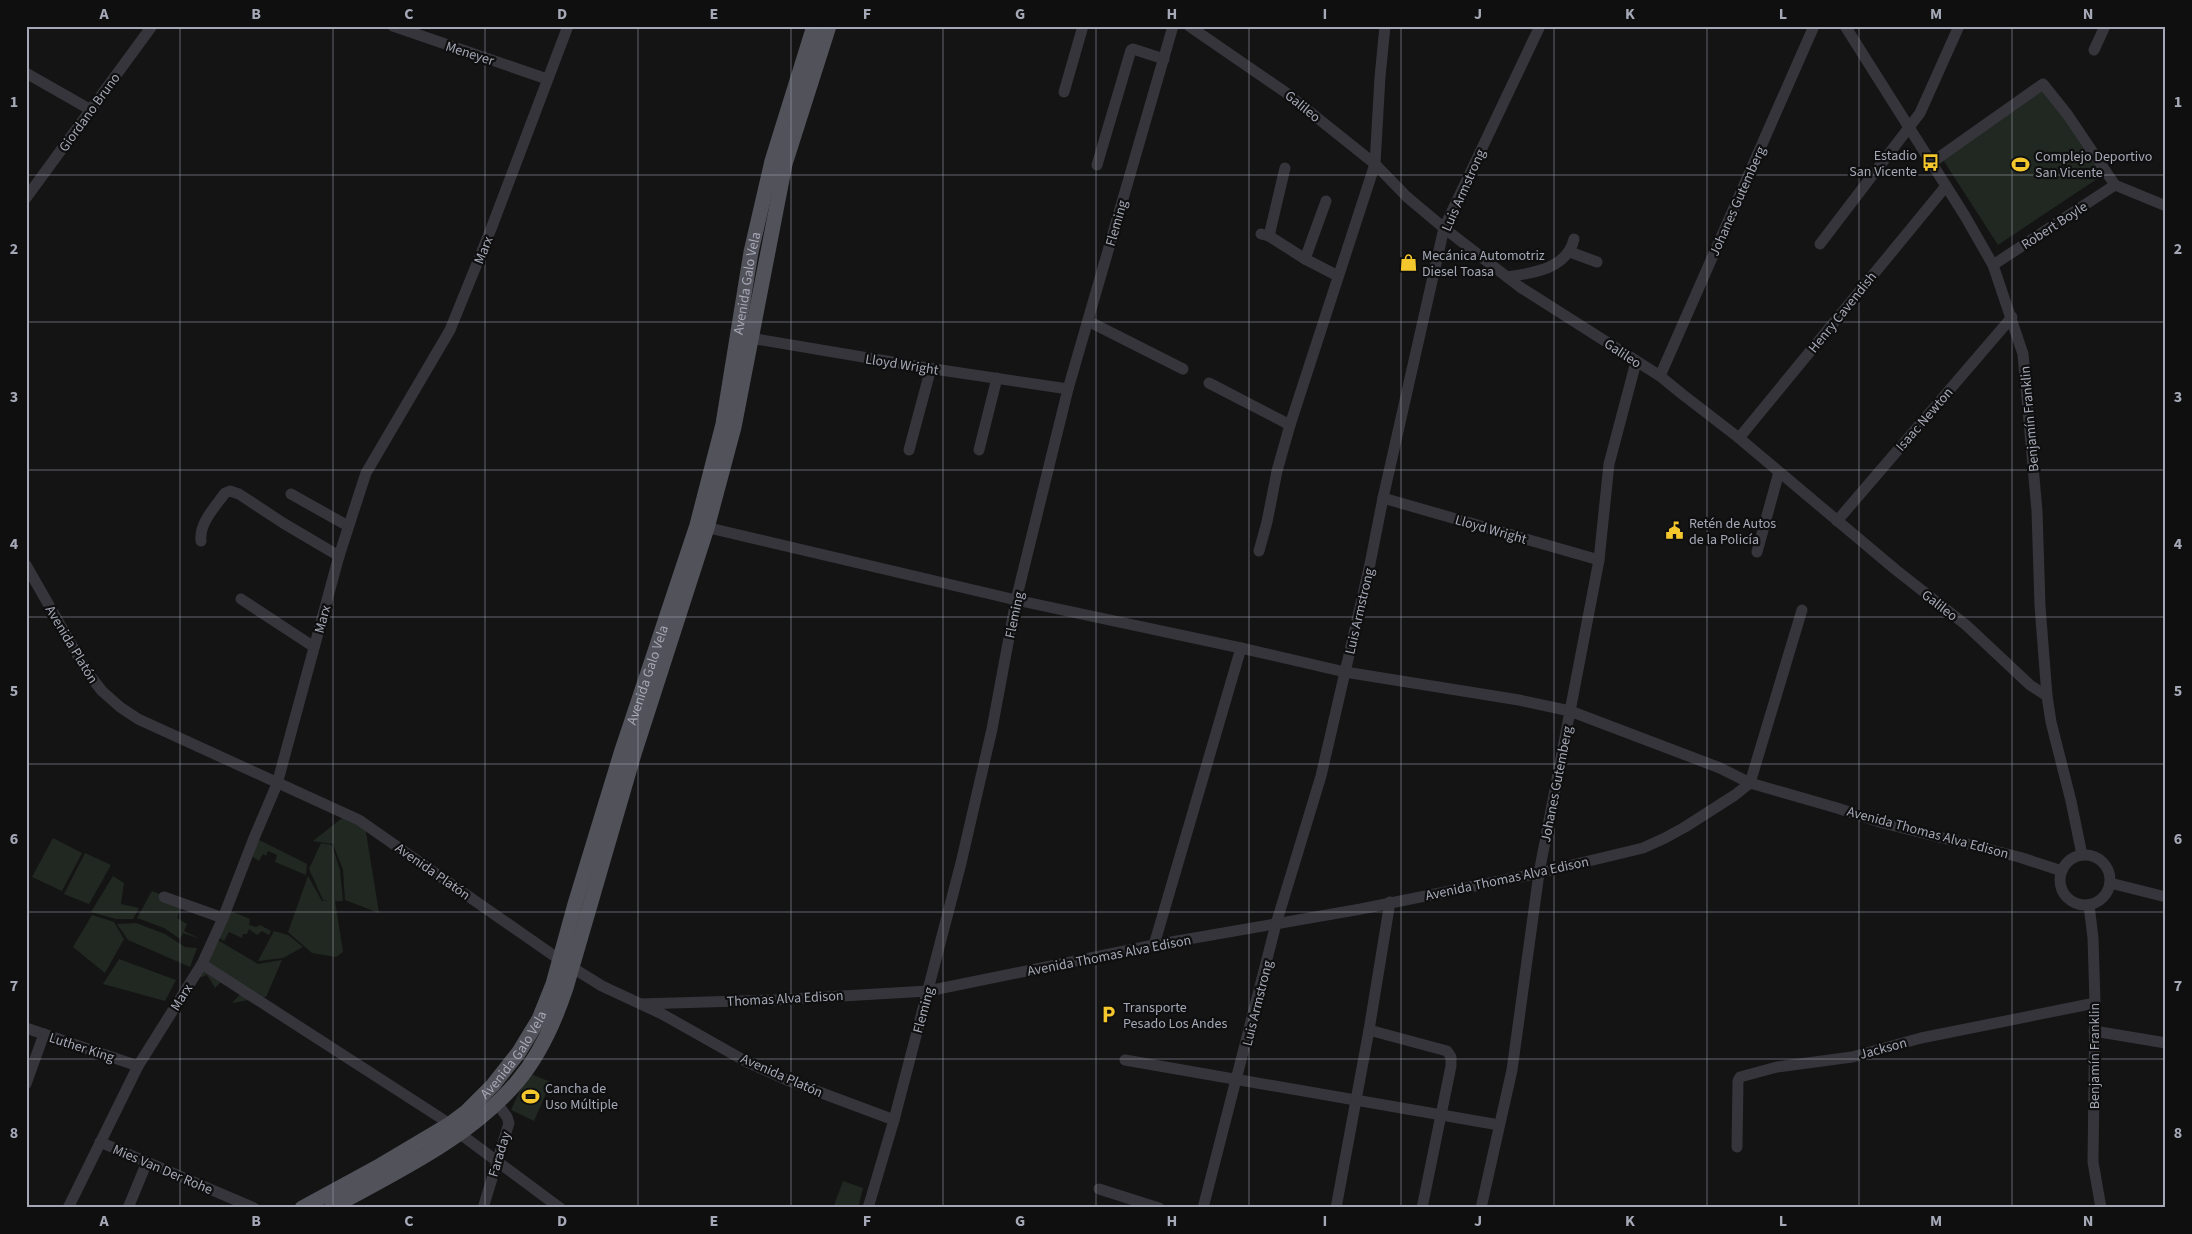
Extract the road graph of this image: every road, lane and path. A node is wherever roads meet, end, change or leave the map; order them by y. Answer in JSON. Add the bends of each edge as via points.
{"nodes":[{"id":1,"x":152,"y":26,"type":"edge"},
{"id":2,"x":393,"y":26,"type":"edge"},
{"id":3,"x":568,"y":26,"type":"edge"},
{"id":4,"x":814,"y":26,"type":"edge"},
{"id":5,"x":829,"y":26,"type":"edge"},
{"id":6,"x":1082,"y":26,"type":"edge"},
{"id":7,"x":1173,"y":26,"type":"edge"},
{"id":8,"x":1189,"y":26,"type":"edge"},
{"id":9,"x":1385,"y":26,"type":"edge"},
{"id":10,"x":1540,"y":26,"type":"edge"},
{"id":11,"x":1814,"y":26,"type":"edge"},
{"id":12,"x":1845,"y":26,"type":"edge"},
{"id":13,"x":1959,"y":26,"type":"edge"},
{"id":14,"x":2105,"y":26,"type":"edge"},
{"id":15,"x":2094,"y":50,"type":"dead end"},
{"id":16,"x":1164,"y":60,"type":"junction"},
{"id":17,"x":26,"y":73,"type":"edge"},
{"id":18,"x":548,"y":79,"type":"junction"},
{"id":19,"x":1064,"y":92,"type":"dead end"},
{"id":20,"x":91,"y":110,"type":"junction"},
{"id":21,"x":1909,"y":128,"type":"junction"},
{"id":22,"x":778,"y":162,"type":"junction"},
{"id":23,"x":1931,"y":163,"type":"junction"},
{"id":24,"x":1375,"y":164,"type":"junction"},
{"id":25,"x":1097,"y":165,"type":"dead end"},
{"id":26,"x":1285,"y":168,"type":"dead end"},
{"id":27,"x":2114,"y":184,"type":"junction"},
{"id":28,"x":1946,"y":186,"type":"junction"},
{"id":29,"x":26,"y":198,"type":"edge"},
{"id":30,"x":1326,"y":201,"type":"dead end"},
{"id":31,"x":2166,"y":206,"type":"edge"},
{"id":32,"x":1444,"y":228,"type":"junction"},
{"id":33,"x":1574,"y":239,"type":"dead end"},
{"id":34,"x":1820,"y":244,"type":"dead end"},
{"id":35,"x":1570,"y":252,"type":"junction"},
{"id":36,"x":1305,"y":259,"type":"junction"},
{"id":37,"x":1597,"y":262,"type":"dead end"},
{"id":38,"x":1993,"y":265,"type":"junction"},
{"id":39,"x":1338,"y":276,"type":"junction"},
{"id":40,"x":1507,"y":277,"type":"junction"},
{"id":41,"x":2012,"y":317,"type":"junction"},
{"id":42,"x":1088,"y":320,"type":"junction"},
{"id":43,"x":744,"y":337,"type":"junction"},
{"id":44,"x":1636,"y":362,"type":"junction"},
{"id":45,"x":931,"y":368,"type":"junction"},
{"id":46,"x":1183,"y":369,"type":"dead end"},
{"id":47,"x":1660,"y":376,"type":"junction"},
{"id":48,"x":997,"y":378,"type":"junction"},
{"id":49,"x":1209,"y":383,"type":"dead end"},
{"id":50,"x":1068,"y":389,"type":"junction"},
{"id":51,"x":1290,"y":425,"type":"junction"},
{"id":52,"x":1739,"y":438,"type":"junction"},
{"id":53,"x":909,"y":450,"type":"dead end"},
{"id":54,"x":979,"y":450,"type":"dead end"},
{"id":55,"x":1779,"y":472,"type":"junction"},
{"id":56,"x":291,"y":494,"type":"dead end"},
{"id":57,"x":1383,"y":498,"type":"junction"},
{"id":58,"x":1836,"y":521,"type":"junction"},
{"id":59,"x":348,"y":526,"type":"junction"},
{"id":60,"x":702,"y":527,"type":"junction"},
{"id":61,"x":201,"y":541,"type":"dead end"},
{"id":62,"x":1259,"y":551,"type":"dead end"},
{"id":63,"x":1757,"y":552,"type":"dead end"},
{"id":64,"x":339,"y":556,"type":"junction"},
{"id":65,"x":1599,"y":560,"type":"junction"},
{"id":66,"x":26,"y":565,"type":"edge"},
{"id":67,"x":241,"y":599,"type":"dead end"},
{"id":68,"x":1016,"y":600,"type":"junction"},
{"id":69,"x":1802,"y":610,"type":"dead end"},
{"id":70,"x":314,"y":646,"type":"junction"},
{"id":71,"x":1241,"y":648,"type":"junction"},
{"id":72,"x":1345,"y":672,"type":"junction"},
{"id":73,"x":2047,"y":696,"type":"junction"},
{"id":74,"x":1570,"y":711,"type":"junction"},
{"id":75,"x":1750,"y":783,"type":"junction"},
{"id":76,"x":277,"y":784,"type":"junction"},
{"id":77,"x":2082,"y":855,"type":"junction"},
{"id":78,"x":2062,"y":870,"type":"junction"},
{"id":79,"x":1540,"y":873,"type":"junction"},
{"id":80,"x":2110,"y":883,"type":"junction"},
{"id":81,"x":164,"y":897,"type":"dead end"},
{"id":82,"x":2166,"y":897,"type":"edge"},
{"id":83,"x":1390,"y":902,"type":"junction"},
{"id":84,"x":2089,"y":905,"type":"junction"},
{"id":85,"x":223,"y":918,"type":"junction"},
{"id":86,"x":1276,"y":924,"type":"junction"},
{"id":87,"x":1154,"y":945,"type":"junction"},
{"id":88,"x":202,"y":964,"type":"junction"},
{"id":89,"x":566,"y":964,"type":"junction"},
{"id":90,"x":928,"y":991,"type":"junction"},
{"id":91,"x":2095,"y":1003,"type":"junction"},
{"id":92,"x":641,"y":1004,"type":"junction"},
{"id":93,"x":26,"y":1028,"type":"edge"},
{"id":94,"x":1369,"y":1030,"type":"junction"},
{"id":95,"x":2094,"y":1032,"type":"junction"},
{"id":96,"x":44,"y":1034,"type":"junction"},
{"id":97,"x":2166,"y":1043,"type":"edge"},
{"id":98,"x":1125,"y":1060,"type":"dead end"},
{"id":99,"x":138,"y":1066,"type":"junction"},
{"id":100,"x":1238,"y":1079,"type":"junction"},
{"id":101,"x":26,"y":1084,"type":"edge"},
{"id":102,"x":1356,"y":1100,"type":"junction"},
{"id":103,"x":497,"y":1103,"type":"junction"},
{"id":104,"x":1441,"y":1114,"type":"junction"},
{"id":105,"x":894,"y":1120,"type":"junction"},
{"id":106,"x":1499,"y":1125,"type":"junction"},
{"id":107,"x":455,"y":1128,"type":"junction"},
{"id":108,"x":100,"y":1142,"type":"junction"},
{"id":109,"x":1737,"y":1147,"type":"dead end"},
{"id":110,"x":497,"y":1161,"type":"junction"},
{"id":111,"x":147,"y":1162,"type":"junction"},
{"id":112,"x":1099,"y":1189,"type":"dead end"},
{"id":113,"x":68,"y":1208,"type":"edge"},
{"id":114,"x":128,"y":1208,"type":"edge"},
{"id":115,"x":254,"y":1208,"type":"edge"},
{"id":116,"x":302,"y":1208,"type":"edge"},
{"id":117,"x":331,"y":1208,"type":"edge"},
{"id":118,"x":483,"y":1208,"type":"edge"},
{"id":119,"x":560,"y":1208,"type":"edge"},
{"id":120,"x":868,"y":1208,"type":"edge"},
{"id":121,"x":1159,"y":1208,"type":"edge"},
{"id":122,"x":1203,"y":1208,"type":"edge"},
{"id":123,"x":1336,"y":1208,"type":"edge"},
{"id":124,"x":1422,"y":1208,"type":"edge"},
{"id":125,"x":1481,"y":1208,"type":"edge"},
{"id":126,"x":2101,"y":1208,"type":"edge"}],
"edges":[{"from":1,"to":20,"type":"street","name":"Giordano Bruno"},
{"from":2,"to":18,"type":"street","name":"Meneyer"},
{"from":3,"to":18,"type":"street","name":"Marx"},
{"from":4,"to":22,"type":"main road","name":"Avenida Galo Vela"},
{"from":5,"to":22,"type":"main road","name":"Avenida Galo Vela"},
{"from":6,"to":19,"type":"street"},
{"from":7,"to":16,"type":"street","name":"Fleming"},
{"from":8,"to":24,"type":"street","name":"Galileo","via":[[1286,92]]},
{"from":9,"to":24,"type":"street"},
{"from":10,"to":32,"type":"street","name":"Luis Armstrong"},
{"from":11,"to":47,"type":"street","name":"Johanes Gutemberg"},
{"from":12,"to":21,"type":"street","name":"Benjamín Franklin"},
{"from":13,"to":21,"type":"street","via":[[1920,113]]},
{"from":14,"to":15,"type":"street"},
{"from":16,"to":25,"type":"street","via":[[1131,50]]},
{"from":16,"to":42,"type":"street","name":"Fleming"},
{"from":17,"to":20,"type":"street"},
{"from":18,"to":59,"type":"street","name":"Marx","via":[[450,330],[366,473]]},
{"from":20,"to":29,"type":"street","name":"Giordano Bruno"},
{"from":21,"to":23,"type":"street","name":"Benjamín Franklin"},
{"from":21,"to":34,"type":"street"},
{"from":22,"to":43,"type":"main road","name":"Avenida Galo Vela","via":[[751,252]]},
{"from":23,"to":27,"type":"street","via":[[2043,84]]},
{"from":23,"to":28,"type":"street","name":"Benjamín Franklin"},
{"from":24,"to":32,"type":"street","name":"Galileo"},
{"from":24,"to":39,"type":"street"},
{"from":26,"to":36,"type":"street","via":[[1265,235]]},
{"from":27,"to":31,"type":"street"},
{"from":27,"to":38,"type":"street","name":"Robert Boyle"},
{"from":28,"to":38,"type":"street","name":"Benjamín Franklin"},
{"from":28,"to":52,"type":"street","name":"Henry Cavendish"},
{"from":30,"to":36,"type":"street"},
{"from":32,"to":40,"type":"street","name":"Galileo"},
{"from":32,"to":57,"type":"street","name":"Luis Armstrong"},
{"from":33,"to":35,"type":"street"},
{"from":35,"to":37,"type":"street"},
{"from":35,"to":40,"type":"street","via":[[1543,270]]},
{"from":36,"to":39,"type":"street"},
{"from":38,"to":41,"type":"street","name":"Benjamín Franklin"},
{"from":39,"to":51,"type":"street"},
{"from":40,"to":44,"type":"street","name":"Galileo"},
{"from":41,"to":58,"type":"street","name":"Isaac Newton"},
{"from":41,"to":73,"type":"street","name":"Benjamín Franklin","via":[[2023,354],[2037,511]]},
{"from":42,"to":46,"type":"street"},
{"from":42,"to":50,"type":"street","name":"Fleming"},
{"from":43,"to":45,"type":"street","name":"Lloyd Wright"},
{"from":43,"to":60,"type":"main road","name":"Avenida Galo Vela","via":[[734,427]]},
{"from":44,"to":47,"type":"street","name":"Galileo"},
{"from":44,"to":65,"type":"street","name":"Johanes Gutemberg","via":[[1609,464]]},
{"from":45,"to":48,"type":"street","name":"Lloyd Wright"},
{"from":45,"to":53,"type":"street"},
{"from":47,"to":52,"type":"street","name":"Galileo"},
{"from":48,"to":50,"type":"street","name":"Lloyd Wright"},
{"from":48,"to":54,"type":"street"},
{"from":49,"to":51,"type":"street"},
{"from":50,"to":68,"type":"street","name":"Fleming"},
{"from":51,"to":62,"type":"street","via":[[1276,471]]},
{"from":52,"to":55,"type":"street","name":"Galileo"},
{"from":55,"to":58,"type":"street","name":"Galileo"},
{"from":55,"to":63,"type":"street"},
{"from":56,"to":59,"type":"street"},
{"from":57,"to":65,"type":"street","name":"Lloyd Wright"},
{"from":57,"to":72,"type":"street","name":"Luis Armstrong"},
{"from":58,"to":73,"type":"street","name":"Galileo","via":[[1966,625],[2030,685]]},
{"from":59,"to":64,"type":"street","name":"Marx"},
{"from":60,"to":68,"type":"street"},
{"from":60,"to":89,"type":"main road","name":"Avenida Galo Vela","via":[[574,904]]},
{"from":61,"to":64,"type":"street","via":[[202,526],[225,492],[230,491]]},
{"from":64,"to":70,"type":"street","name":"Marx"},
{"from":65,"to":74,"type":"street","name":"Johanes Gutemberg"},
{"from":66,"to":76,"type":"street","name":"Avenida Platón","via":[[86,672],[120,707],[138,719]]},
{"from":67,"to":70,"type":"street"},
{"from":68,"to":71,"type":"street"},
{"from":68,"to":90,"type":"street","name":"Fleming","via":[[992,729]]},
{"from":69,"to":75,"type":"street"},
{"from":70,"to":76,"type":"street","name":"Marx"},
{"from":71,"to":72,"type":"street"},
{"from":71,"to":87,"type":"street"},
{"from":72,"to":74,"type":"street"},
{"from":72,"to":86,"type":"street","name":"Luis Armstrong","via":[[1321,776]]},
{"from":73,"to":77,"type":"street","name":"Benjamín Franklin"},
{"from":74,"to":75,"type":"street","via":[[1720,768]]},
{"from":74,"to":79,"type":"street","name":"Johanes Gutemberg"},
{"from":75,"to":78,"type":"street","name":"Avenida Thomas Alva Edison","via":[[1882,823]]},
{"from":75,"to":79,"type":"street","name":"Avenida Thomas Alva Edison","via":[[1658,842]]},
{"from":76,"to":85,"type":"street","name":"Marx"},
{"from":76,"to":89,"type":"street","name":"Avenida Platón","via":[[360,820]]},
{"from":77,"to":78,"type":"street","via":[[2070,860]]},
{"from":77,"to":80,"type":"street","via":[[2100,860],[2108,870]]},
{"from":78,"to":84,"type":"street","via":[[2060,884],[2066,895],[2076,903]]},
{"from":79,"to":83,"type":"street","name":"Avenida Thomas Alva Edison"},
{"from":79,"to":106,"type":"street","name":"Johanes Gutemberg","via":[[1512,1070]]},
{"from":80,"to":82,"type":"street"},
{"from":80,"to":84,"type":"street","via":[[2101,900]]},
{"from":81,"to":85,"type":"street"},
{"from":83,"to":86,"type":"street","name":"Avenida Thomas Alva Edison"},
{"from":83,"to":94,"type":"street"},
{"from":84,"to":91,"type":"street","name":"Benjamín Franklin"},
{"from":85,"to":88,"type":"street","name":"Marx"},
{"from":86,"to":87,"type":"street","name":"Avenida Thomas Alva Edison"},
{"from":86,"to":100,"type":"street","name":"Luis Armstrong"},
{"from":87,"to":90,"type":"street","name":"Avenida Thomas Alva Edison"},
{"from":88,"to":99,"type":"street","name":"Marx"},
{"from":88,"to":107,"type":"street"},
{"from":89,"to":92,"type":"street","name":"Avenida Platón"},
{"from":89,"to":103,"type":"main road","name":"Avenida Galo Vela","via":[[560,1007],[543,1043],[518,1081]]},
{"from":89,"to":107,"type":"main road","name":"Avenida Galo Vela","via":[[519,1052]]},
{"from":90,"to":92,"type":"street","name":"Thomas Alva Edison"},
{"from":90,"to":105,"type":"street","name":"Fleming"},
{"from":91,"to":95,"type":"street","name":"Benjamín Franklin"},
{"from":91,"to":109,"type":"street","name":"Jackson","via":[[1921,1038],[1852,1057],[1777,1067],[1740,1077]]},
{"from":92,"to":105,"type":"street","name":"Avenida Platón","via":[[786,1080]]},
{"from":93,"to":96,"type":"street","name":"Luther King"},
{"from":94,"to":102,"type":"street"},
{"from":94,"to":104,"type":"street","via":[[1447,1051],[1451,1066]]},
{"from":95,"to":97,"type":"street"},
{"from":95,"to":126,"type":"street","name":"Benjamín Franklin","via":[[2093,1162]]},
{"from":96,"to":99,"type":"street","name":"Luther King"},
{"from":96,"to":101,"type":"street"},
{"from":98,"to":100,"type":"street"},
{"from":99,"to":108,"type":"street","name":"Marx"},
{"from":100,"to":102,"type":"street"},
{"from":100,"to":122,"type":"street","name":"Luis Armstrong"},
{"from":102,"to":104,"type":"street"},
{"from":102,"to":123,"type":"street"},
{"from":103,"to":107,"type":"main road","name":"Avenida Galo Vela"},
{"from":103,"to":110,"type":"street","name":"Faraday","via":[[509,1123]]},
{"from":104,"to":106,"type":"street"},
{"from":104,"to":124,"type":"street"},
{"from":105,"to":120,"type":"street","name":"Fleming"},
{"from":106,"to":125,"type":"street","name":"Johanes Gutemberg"},
{"from":107,"to":110,"type":"street"},
{"from":107,"to":116,"type":"main road","name":"Avenida Galo Vela"},
{"from":107,"to":117,"type":"main road","name":"Avenida Galo Vela","via":[[429,1154]]},
{"from":108,"to":111,"type":"street","name":"Mies Van Der Rohe"},
{"from":108,"to":113,"type":"street","name":"Marx"},
{"from":110,"to":118,"type":"street","name":"Faraday"},
{"from":110,"to":119,"type":"street"},
{"from":111,"to":114,"type":"street"},
{"from":111,"to":115,"type":"street","name":"Mies Van Der Rohe"},
{"from":112,"to":121,"type":"street"}]}
